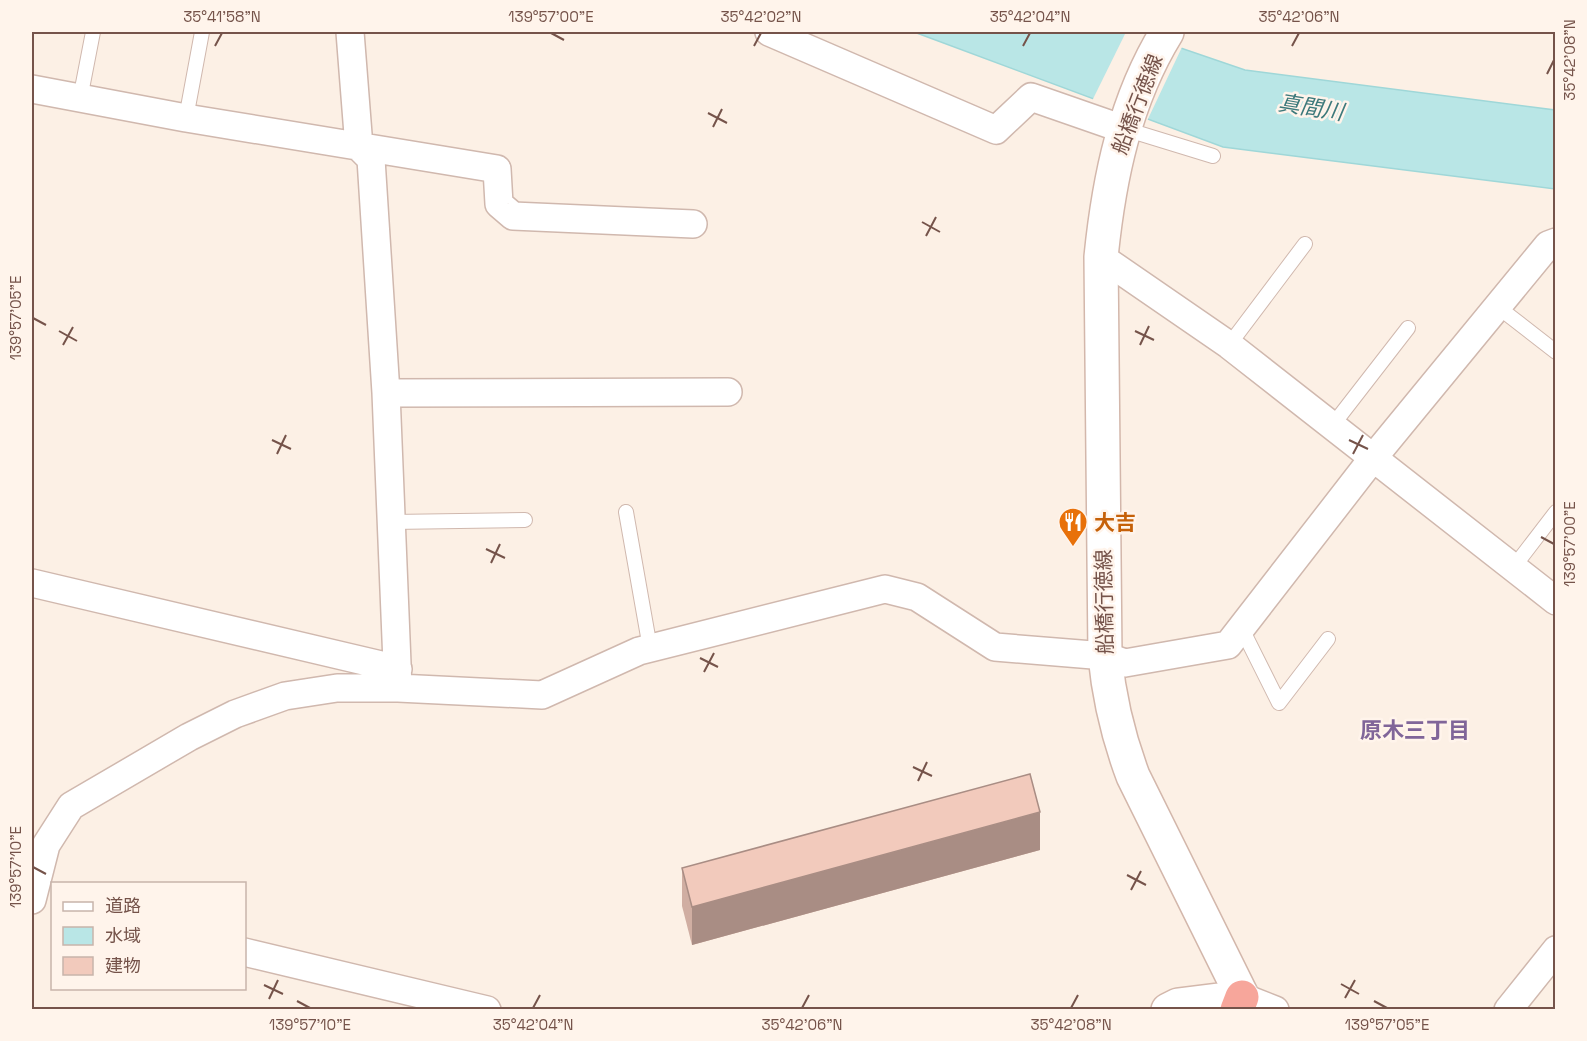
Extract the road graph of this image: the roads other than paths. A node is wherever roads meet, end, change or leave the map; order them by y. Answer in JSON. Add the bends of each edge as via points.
{"nodes":[{"id":1,"x":93,"y":32,"type":"edge"},
{"id":2,"x":202,"y":32,"type":"edge"},
{"id":3,"x":350,"y":32,"type":"edge"},
{"id":4,"x":769,"y":32,"type":"edge"},
{"id":5,"x":1165,"y":35,"type":"edge"},
{"id":6,"x":32,"y":89,"type":"edge"},
{"id":7,"x":80,"y":99,"type":"junction"},
{"id":8,"x":186,"y":118,"type":"junction"},
{"id":9,"x":1124,"y":124,"type":"junction"},
{"id":10,"x":359,"y":147,"type":"junction"},
{"id":11,"x":1213,"y":156,"type":"dead end"},
{"id":12,"x":693,"y":224,"type":"dead end"},
{"id":13,"x":1556,"y":242,"type":"edge"},
{"id":14,"x":1305,"y":244,"type":"dead end"},
{"id":15,"x":1101,"y":257,"type":"junction"},
{"id":16,"x":1498,"y":306,"type":"junction"},
{"id":17,"x":1408,"y":328,"type":"dead end"},
{"id":18,"x":1229,"y":345,"type":"junction"},
{"id":19,"x":1556,"y":352,"type":"edge"},
{"id":20,"x":728,"y":392,"type":"dead end"},
{"id":21,"x":386,"y":393,"type":"junction"},
{"id":22,"x":1332,"y":426,"type":"junction"},
{"id":23,"x":1373,"y":458,"type":"junction"},
{"id":24,"x":626,"y":512,"type":"dead end"},
{"id":25,"x":1556,"y":512,"type":"edge"},
{"id":26,"x":525,"y":520,"type":"dead end"},
{"id":27,"x":392,"y":522,"type":"junction"},
{"id":28,"x":1513,"y":568,"type":"junction"},
{"id":29,"x":32,"y":583,"type":"edge"},
{"id":30,"x":1556,"y":601,"type":"edge"},
{"id":31,"x":1241,"y":627,"type":"junction"},
{"id":32,"x":1328,"y":639,"type":"dead end"},
{"id":33,"x":651,"y":648,"type":"junction"},
{"id":34,"x":1105,"y":656,"type":"junction"},
{"id":35,"x":398,"y":678,"type":"junction"},
{"id":36,"x":32,"y":901,"type":"edge"},
{"id":37,"x":51,"y":907,"type":"edge"},
{"id":38,"x":1556,"y":950,"type":"edge"},
{"id":39,"x":246,"y":952,"type":"edge"},
{"id":40,"x":1237,"y":1007,"type":"edge"},
{"id":41,"x":487,"y":1010,"type":"edge"},
{"id":42,"x":1168,"y":1010,"type":"edge"},
{"id":43,"x":1275,"y":1010,"type":"edge"},
{"id":44,"x":1508,"y":1010,"type":"edge"}],
"edges":[{"from":1,"to":7,"type":"lane"},
{"from":2,"to":8,"type":"lane"},
{"from":3,"to":10,"type":"street"},
{"from":4,"to":9,"type":"street","via":[[996,130],[1031,97]]},
{"from":5,"to":9,"type":"main road","name":"船橋行徳線"},
{"from":6,"to":7,"type":"street"},
{"from":7,"to":8,"type":"street"},
{"from":8,"to":10,"type":"street"},
{"from":9,"to":11,"type":"lane"},
{"from":9,"to":15,"type":"main road","name":"船橋行徳線","via":[[1105,212]]},
{"from":10,"to":12,"type":"street","via":[[497,169],[499,204],[513,216]]},
{"from":10,"to":21,"type":"street","via":[[371,159]]},
{"from":13,"to":16,"type":"street","via":[[1548,245]]},
{"from":14,"to":18,"type":"lane"},
{"from":15,"to":18,"type":"street"},
{"from":15,"to":34,"type":"main road","name":"船橋行徳線"},
{"from":16,"to":19,"type":"lane"},
{"from":16,"to":23,"type":"street"},
{"from":17,"to":22,"type":"lane"},
{"from":18,"to":22,"type":"street"},
{"from":20,"to":21,"type":"street"},
{"from":21,"to":27,"type":"street"},
{"from":22,"to":23,"type":"street"},
{"from":23,"to":28,"type":"street"},
{"from":23,"to":31,"type":"street"},
{"from":24,"to":33,"type":"lane"},
{"from":25,"to":28,"type":"lane"},
{"from":26,"to":27,"type":"lane"},
{"from":27,"to":35,"type":"street"},
{"from":28,"to":30,"type":"street"},
{"from":29,"to":35,"type":"street"},
{"from":31,"to":32,"type":"lane","via":[[1279,703]]},
{"from":31,"to":34,"type":"street","via":[[1228,645],[1214,649],[1125,663]]},
{"from":33,"to":34,"type":"street","via":[[885,590],[917,597],[995,647]]},
{"from":33,"to":35,"type":"street","via":[[542,695]]},
{"from":34,"to":40,"type":"main road","name":"船橋行徳線","via":[[1109,696],[1133,776]]},
{"from":35,"to":36,"type":"street","via":[[285,696],[234,714],[71,806],[46,845]]},
{"from":36,"to":37,"type":"street"},
{"from":38,"to":44,"type":"street"},
{"from":39,"to":41,"type":"street"},
{"from":40,"to":42,"type":"main road","via":[[1178,1005]]},
{"from":40,"to":43,"type":"street"}]}
